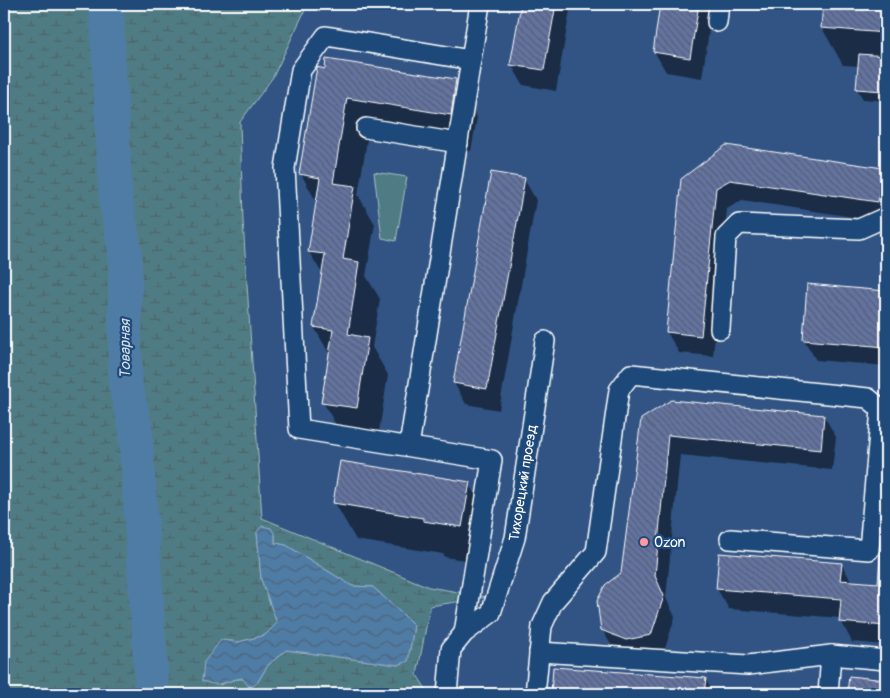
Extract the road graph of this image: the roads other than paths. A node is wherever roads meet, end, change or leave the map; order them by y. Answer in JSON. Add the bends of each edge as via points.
{"nodes":[{"id":1,"x":480,"y":4,"type":"edge"},
{"id":2,"x":471,"y":60,"type":"junction"},
{"id":3,"x":366,"y":128,"type":"dead end"},
{"id":4,"x":458,"y":143,"type":"junction"},
{"id":5,"x":886,"y":217,"type":"edge"},
{"id":6,"x":720,"y":329,"type":"dead end"},
{"id":7,"x":545,"y":342,"type":"dead end"},
{"id":8,"x":884,"y":409,"type":"edge"},
{"id":9,"x":409,"y":446,"type":"junction"},
{"id":10,"x":730,"y":539,"type":"dead end"},
{"id":11,"x":464,"y":633,"type":"junction"},
{"id":12,"x":539,"y":652,"type":"junction"},
{"id":13,"x":831,"y":655,"type":"junction"},
{"id":14,"x":886,"y":660,"type":"edge"},
{"id":15,"x":447,"y":694,"type":"edge"},
{"id":16,"x":535,"y":694,"type":"edge"},
{"id":17,"x":828,"y":694,"type":"edge"}],
"edges":[{"from":1,"to":2,"type":"lane"},
{"from":2,"to":4,"type":"lane"},
{"from":2,"to":9,"type":"lane","via":[[326,36],[301,70],[288,148],[285,168],[298,428]]},
{"from":3,"to":4,"type":"lane"},
{"from":4,"to":9,"type":"lane"},
{"from":5,"to":6,"type":"lane","via":[[859,229],[739,224],[726,237]]},
{"from":7,"to":11,"type":"lane","name":"Тихорецкий проезд","via":[[515,538],[491,613]]},
{"from":8,"to":10,"type":"lane","via":[[869,550]]},
{"from":8,"to":12,"type":"lane","via":[[868,398],[631,374],[619,390],[596,552],[553,602],[542,626]]},
{"from":9,"to":11,"type":"lane","via":[[492,460]]},
{"from":11,"to":15,"type":"lane","name":"Тихорецкий проезд","via":[[451,650]]},
{"from":12,"to":13,"type":"lane","via":[[748,665]]},
{"from":12,"to":16,"type":"lane"},
{"from":13,"to":14,"type":"lane"},
{"from":13,"to":17,"type":"lane"}]}
